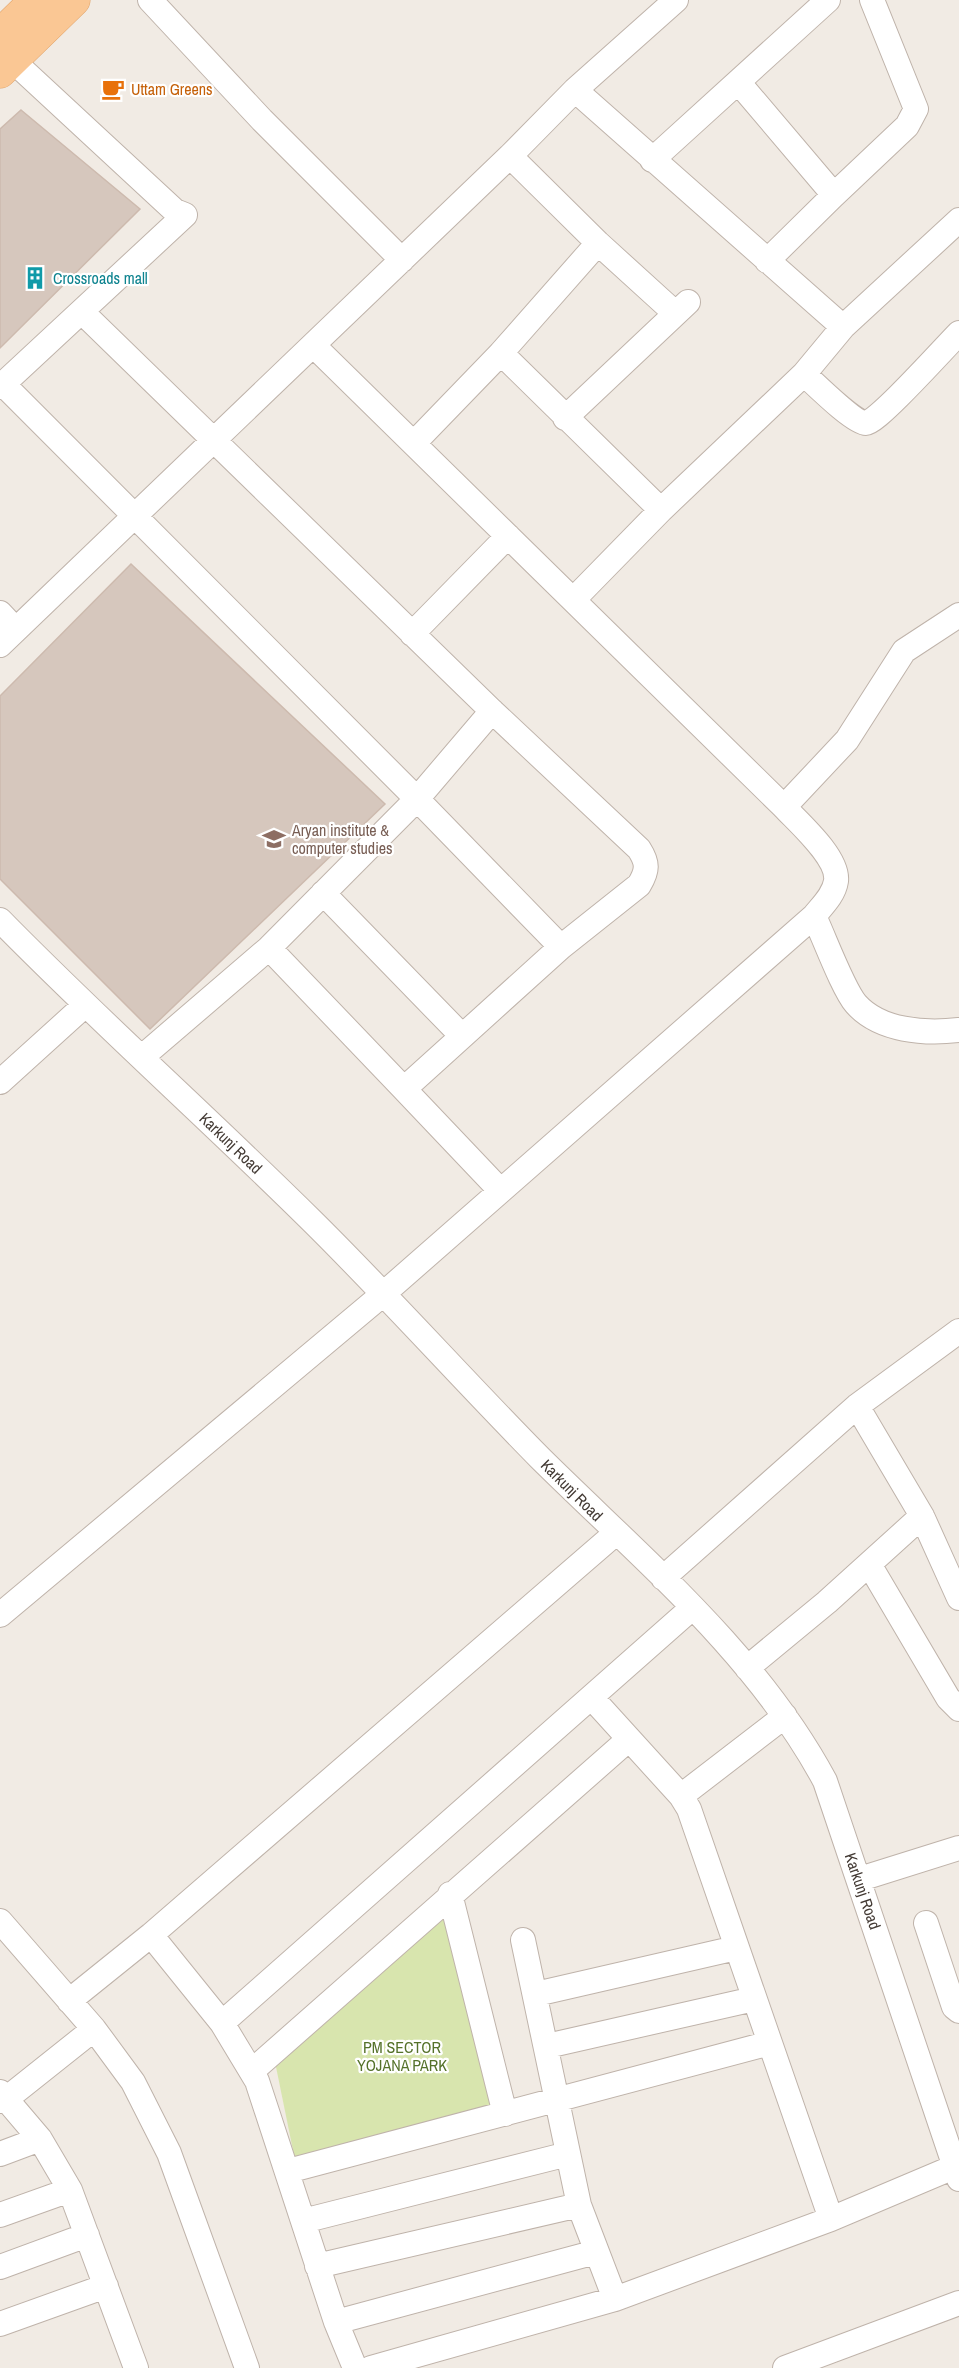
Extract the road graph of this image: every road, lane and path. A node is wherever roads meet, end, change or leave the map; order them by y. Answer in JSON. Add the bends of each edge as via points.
{"nodes":[{"id":1,"x":150,"y":0,"type":"edge"},
{"id":2,"x":676,"y":0,"type":"edge"},
{"id":3,"x":828,"y":0,"type":"edge"},
{"id":4,"x":872,"y":0,"type":"edge"},
{"id":5,"x":57,"y":3,"type":"edge"},
{"id":6,"x":4,"y":56,"type":"edge"},
{"id":7,"x":739,"y":82,"type":"junction"},
{"id":8,"x":575,"y":90,"type":"junction"},
{"id":9,"x":510,"y":156,"type":"junction"},
{"id":10,"x":652,"y":160,"type":"junction"},
{"id":11,"x":834,"y":195,"type":"junction"},
{"id":12,"x":959,"y":220,"type":"edge"},
{"id":13,"x":598,"y":243,"type":"junction"},
{"id":14,"x":402,"y":260,"type":"junction"},
{"id":15,"x":767,"y":261,"type":"junction"},
{"id":16,"x":81,"y":312,"type":"junction"},
{"id":17,"x":843,"y":327,"type":"junction"},
{"id":18,"x":959,"y":333,"type":"edge"},
{"id":19,"x":313,"y":345,"type":"junction"},
{"id":20,"x":501,"y":353,"type":"junction"},
{"id":21,"x":804,"y":374,"type":"junction"},
{"id":22,"x":1,"y":386,"type":"edge"},
{"id":23,"x":565,"y":418,"type":"junction"},
{"id":24,"x":215,"y":439,"type":"junction"},
{"id":25,"x":415,"y":442,"type":"junction"},
{"id":26,"x":661,"y":510,"type":"junction"},
{"id":27,"x":136,"y":517,"type":"junction"},
{"id":28,"x":508,"y":536,"type":"junction"},
{"id":29,"x":574,"y":599,"type":"junction"},
{"id":30,"x":959,"y":615,"type":"edge"},
{"id":31,"x":5,"y":629,"type":"edge"},
{"id":32,"x":412,"y":634,"type":"junction"},
{"id":33,"x":492,"y":711,"type":"junction"},
{"id":34,"x":417,"y":799,"type":"junction"},
{"id":35,"x":784,"y":807,"type":"junction"},
{"id":36,"x":323,"y":893,"type":"junction"},
{"id":37,"x":814,"y":916,"type":"junction"},
{"id":38,"x":0,"y":920,"type":"edge"},
{"id":39,"x":561,"y":947,"type":"junction"},
{"id":40,"x":268,"y":948,"type":"junction"},
{"id":41,"x":84,"y":1006,"type":"junction"},
{"id":42,"x":959,"y":1030,"type":"edge"},
{"id":43,"x":462,"y":1036,"type":"junction"},
{"id":44,"x":142,"y":1057,"type":"junction"},
{"id":45,"x":0,"y":1082,"type":"edge"},
{"id":46,"x":404,"y":1089,"type":"junction"},
{"id":47,"x":499,"y":1190,"type":"junction"},
{"id":48,"x":382,"y":1295,"type":"junction"},
{"id":49,"x":959,"y":1332,"type":"edge"},
{"id":50,"x":856,"y":1406,"type":"junction"},
{"id":51,"x":922,"y":1516,"type":"junction"},
{"id":52,"x":616,"y":1533,"type":"junction"},
{"id":53,"x":869,"y":1564,"type":"junction"},
{"id":54,"x":663,"y":1578,"type":"junction"},
{"id":55,"x":959,"y":1598,"type":"edge"},
{"id":56,"x":3,"y":1606,"type":"edge"},
{"id":57,"x":692,"y":1608,"type":"junction"},
{"id":58,"x":747,"y":1668,"type":"junction"},
{"id":59,"x":592,"y":1698,"type":"junction"},
{"id":60,"x":959,"y":1709,"type":"edge"},
{"id":61,"x":785,"y":1716,"type":"junction"},
{"id":62,"x":629,"y":1739,"type":"junction"},
{"id":63,"x":681,"y":1796,"type":"junction"},
{"id":64,"x":959,"y":1848,"type":"edge"},
{"id":65,"x":860,"y":1879,"type":"junction"},
{"id":66,"x":450,"y":1894,"type":"junction"},
{"id":67,"x":0,"y":1921,"type":"edge"},
{"id":68,"x":926,"y":1923,"type":"dead end"},
{"id":69,"x":151,"y":1935,"type":"junction"},
{"id":70,"x":523,"y":1940,"type":"dead end"},
{"id":71,"x":736,"y":1948,"type":"junction"},
{"id":72,"x":536,"y":1994,"type":"junction"},
{"id":73,"x":754,"y":1999,"type":"junction"},
{"id":74,"x":69,"y":2001,"type":"junction"},
{"id":75,"x":959,"y":2011,"type":"edge"},
{"id":76,"x":222,"y":2023,"type":"junction"},
{"id":77,"x":94,"y":2029,"type":"junction"},
{"id":78,"x":770,"y":2043,"type":"junction"},
{"id":79,"x":547,"y":2046,"type":"junction"},
{"id":80,"x":252,"y":2071,"type":"junction"},
{"id":81,"x":2,"y":2097,"type":"edge"},
{"id":82,"x":557,"y":2101,"type":"junction"},
{"id":83,"x":505,"y":2114,"type":"junction"},
{"id":84,"x":40,"y":2139,"type":"junction"},
{"id":85,"x":0,"y":2154,"type":"edge"},
{"id":86,"x":568,"y":2154,"type":"junction"},
{"id":87,"x":288,"y":2171,"type":"junction"},
{"id":88,"x":957,"y":2173,"type":"edge"},
{"id":89,"x":70,"y":2190,"type":"junction"},
{"id":90,"x":579,"y":2205,"type":"junction"},
{"id":91,"x":0,"y":2215,"type":"edge"},
{"id":92,"x":831,"y":2219,"type":"junction"},
{"id":93,"x":303,"y":2222,"type":"junction"},
{"id":94,"x":87,"y":2235,"type":"junction"},
{"id":95,"x":596,"y":2252,"type":"junction"},
{"id":96,"x":317,"y":2266,"type":"junction"},
{"id":97,"x":0,"y":2267,"type":"edge"},
{"id":98,"x":106,"y":2286,"type":"junction"},
{"id":99,"x":615,"y":2299,"type":"junction"},
{"id":100,"x":959,"y":2303,"type":"edge"},
{"id":101,"x":336,"y":2322,"type":"junction"},
{"id":102,"x":0,"y":2324,"type":"edge"},
{"id":103,"x":136,"y":2368,"type":"edge"},
{"id":104,"x":247,"y":2368,"type":"edge"},
{"id":105,"x":355,"y":2368,"type":"edge"},
{"id":106,"x":371,"y":2368,"type":"edge"},
{"id":107,"x":785,"y":2368,"type":"edge"}],
"edges":[{"from":1,"to":14,"type":"street","via":[[262,120]]},
{"from":2,"to":8,"type":"street"},
{"from":3,"to":7,"type":"street"},
{"from":4,"to":11,"type":"street","via":[[916,109],[907,126]]},
{"from":5,"to":6,"type":"main road"},
{"from":6,"to":16,"type":"street","via":[[175,211],[185,215]]},
{"from":7,"to":10,"type":"street"},
{"from":7,"to":11,"type":"street"},
{"from":8,"to":9,"type":"street"},
{"from":8,"to":10,"type":"street"},
{"from":9,"to":13,"type":"street"},
{"from":9,"to":14,"type":"street"},
{"from":10,"to":15,"type":"street"},
{"from":11,"to":15,"type":"street"},
{"from":12,"to":17,"type":"street"},
{"from":13,"to":20,"type":"street"},
{"from":13,"to":23,"type":"street","via":[[681,308]]},
{"from":14,"to":19,"type":"street"},
{"from":15,"to":17,"type":"street"},
{"from":16,"to":22,"type":"street"},
{"from":16,"to":24,"type":"street"},
{"from":17,"to":21,"type":"street"},
{"from":18,"to":21,"type":"street","via":[[868,423],[851,414]]},
{"from":19,"to":24,"type":"street"},
{"from":19,"to":25,"type":"street"},
{"from":20,"to":23,"type":"street"},
{"from":20,"to":25,"type":"street"},
{"from":21,"to":26,"type":"street"},
{"from":22,"to":27,"type":"street"},
{"from":23,"to":26,"type":"street"},
{"from":24,"to":27,"type":"street"},
{"from":24,"to":32,"type":"street"},
{"from":25,"to":28,"type":"street"},
{"from":26,"to":29,"type":"street"},
{"from":27,"to":31,"type":"street"},
{"from":27,"to":34,"type":"street"},
{"from":28,"to":29,"type":"street"},
{"from":28,"to":32,"type":"street"},
{"from":29,"to":35,"type":"street"},
{"from":30,"to":35,"type":"street","via":[[904,651],[847,740]]},
{"from":32,"to":33,"type":"street"},
{"from":33,"to":34,"type":"street"},
{"from":33,"to":39,"type":"street","via":[[639,849],[647,861],[639,885]]},
{"from":34,"to":36,"type":"street"},
{"from":34,"to":39,"type":"street"},
{"from":35,"to":37,"type":"street","via":[[832,863],[836,880],[831,895]]},
{"from":36,"to":40,"type":"street"},
{"from":36,"to":43,"type":"street"},
{"from":37,"to":42,"type":"street","via":[[854,1002],[867,1014],[887,1024],[914,1030]]},
{"from":37,"to":47,"type":"street"},
{"from":38,"to":41,"type":"street","name":"Karkunj Road"},
{"from":39,"to":43,"type":"street"},
{"from":40,"to":44,"type":"street"},
{"from":40,"to":46,"type":"street"},
{"from":41,"to":44,"type":"street","name":"Karkunj Road"},
{"from":41,"to":45,"type":"street"},
{"from":43,"to":46,"type":"street"},
{"from":44,"to":48,"type":"street","name":"Karkunj Road","via":[[313,1222]]},
{"from":46,"to":47,"type":"street"},
{"from":47,"to":48,"type":"street"},
{"from":48,"to":52,"type":"street","name":"Karkunj Road"},
{"from":48,"to":56,"type":"street"},
{"from":49,"to":50,"type":"street"},
{"from":50,"to":51,"type":"street"},
{"from":50,"to":54,"type":"street"},
{"from":51,"to":53,"type":"street"},
{"from":51,"to":55,"type":"street"},
{"from":52,"to":54,"type":"street","name":"Karkunj Road"},
{"from":52,"to":69,"type":"street"},
{"from":53,"to":58,"type":"street"},
{"from":53,"to":60,"type":"street","via":[[948,1698]]},
{"from":54,"to":57,"type":"street","name":"Karkunj Road"},
{"from":57,"to":58,"type":"street","name":"Karkunj Road"},
{"from":57,"to":59,"type":"street"},
{"from":58,"to":61,"type":"street","name":"Karkunj Road"},
{"from":59,"to":62,"type":"street"},
{"from":59,"to":76,"type":"street"},
{"from":61,"to":63,"type":"street"},
{"from":61,"to":65,"type":"street","name":"Karkunj Road","via":[[825,1781]]},
{"from":62,"to":63,"type":"street"},
{"from":62,"to":66,"type":"street"},
{"from":63,"to":71,"type":"street","via":[[689,1809]]},
{"from":64,"to":65,"type":"street"},
{"from":65,"to":88,"type":"street","name":"Karkunj Road"},
{"from":66,"to":80,"type":"street"},
{"from":66,"to":83,"type":"street"},
{"from":67,"to":74,"type":"street"},
{"from":68,"to":75,"type":"street","via":[[954,2007]]},
{"from":69,"to":74,"type":"street"},
{"from":69,"to":76,"type":"street"},
{"from":70,"to":72,"type":"street"},
{"from":71,"to":72,"type":"street"},
{"from":71,"to":73,"type":"street"},
{"from":72,"to":79,"type":"street"},
{"from":73,"to":78,"type":"street"},
{"from":73,"to":79,"type":"street"},
{"from":74,"to":77,"type":"street"},
{"from":76,"to":80,"type":"street"},
{"from":77,"to":81,"type":"street"},
{"from":77,"to":104,"type":"street","via":[[133,2082],[169,2153]]},
{"from":78,"to":82,"type":"street"},
{"from":78,"to":92,"type":"street"},
{"from":79,"to":82,"type":"street"},
{"from":80,"to":87,"type":"street"},
{"from":81,"to":84,"type":"street"},
{"from":82,"to":83,"type":"street"},
{"from":82,"to":86,"type":"street"},
{"from":83,"to":87,"type":"street"},
{"from":84,"to":85,"type":"street"},
{"from":84,"to":89,"type":"street"},
{"from":86,"to":90,"type":"street"},
{"from":86,"to":93,"type":"street"},
{"from":87,"to":93,"type":"street"},
{"from":88,"to":92,"type":"street"},
{"from":89,"to":91,"type":"street"},
{"from":89,"to":94,"type":"street"},
{"from":90,"to":95,"type":"street"},
{"from":90,"to":96,"type":"street"},
{"from":92,"to":99,"type":"street"},
{"from":93,"to":96,"type":"street"},
{"from":94,"to":97,"type":"street"},
{"from":94,"to":98,"type":"street"},
{"from":95,"to":99,"type":"street"},
{"from":95,"to":101,"type":"street"},
{"from":96,"to":101,"type":"street"},
{"from":98,"to":102,"type":"street"},
{"from":98,"to":103,"type":"street"},
{"from":99,"to":106,"type":"street"},
{"from":100,"to":107,"type":"street"},
{"from":101,"to":105,"type":"street"}]}
